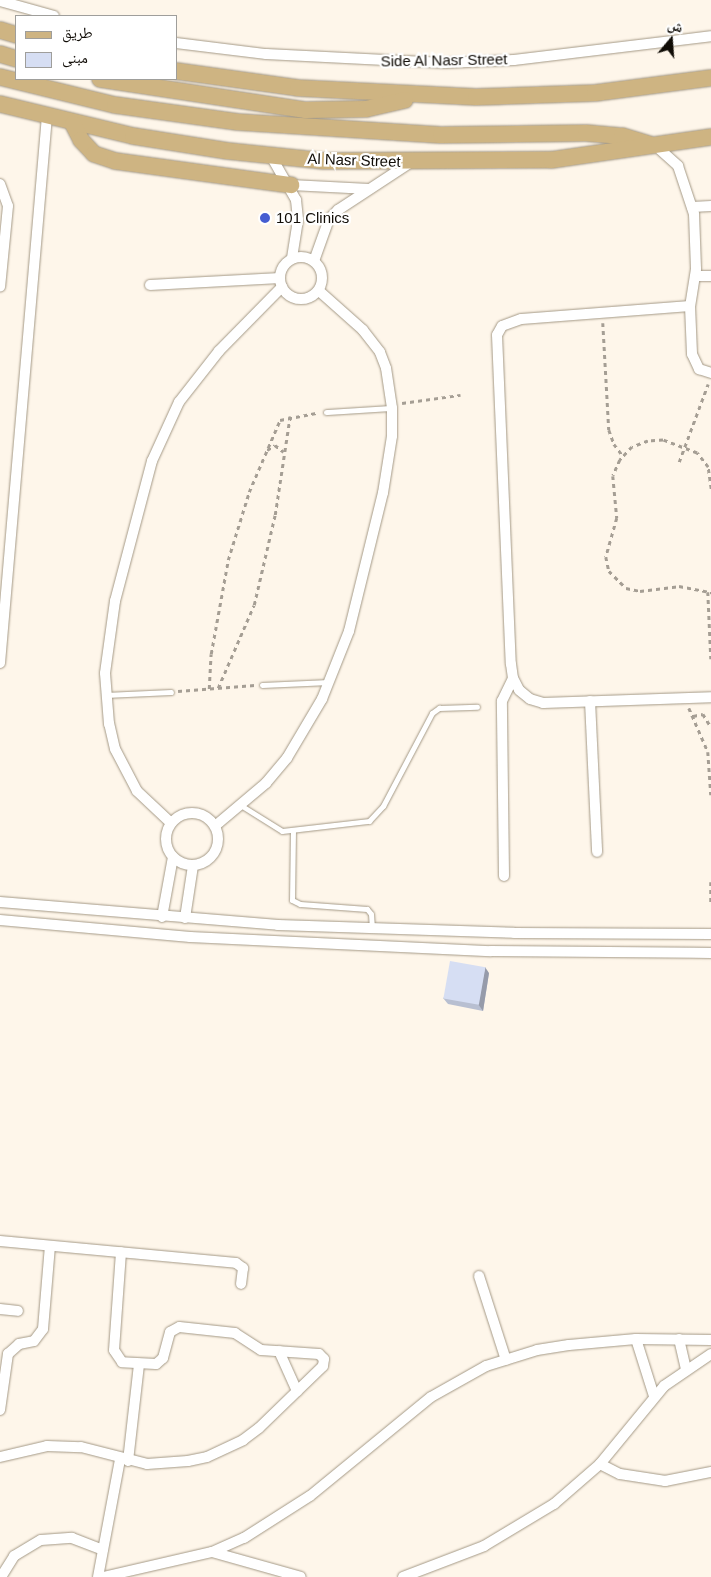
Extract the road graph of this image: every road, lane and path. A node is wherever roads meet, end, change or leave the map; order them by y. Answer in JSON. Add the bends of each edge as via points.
{"nodes":[{"id":1,"x":0,"y":1,"type":"edge"},
{"id":2,"x":50,"y":15,"type":"edge"},
{"id":3,"x":0,"y":30,"type":"edge"},
{"id":4,"x":15,"y":35,"type":"edge"},
{"id":5,"x":711,"y":36,"type":"edge"},
{"id":6,"x":178,"y":43,"type":"edge"},
{"id":7,"x":0,"y":54,"type":"edge"},
{"id":8,"x":15,"y":59,"type":"edge"},
{"id":9,"x":178,"y":71,"type":"edge"},
{"id":10,"x":0,"y":76,"type":"edge"},
{"id":11,"x":711,"y":78,"type":"edge"},
{"id":12,"x":15,"y":80,"type":"edge"},
{"id":13,"x":16,"y":80,"type":"edge"},
{"id":14,"x":107,"y":80,"type":"edge"},
{"id":15,"x":416,"y":96,"type":"junction"},
{"id":16,"x":0,"y":104,"type":"edge"},
{"id":17,"x":47,"y":116,"type":"junction"},
{"id":18,"x":73,"y":124,"type":"junction"},
{"id":19,"x":711,"y":137,"type":"edge"},
{"id":20,"x":656,"y":146,"type":"junction"},
{"id":21,"x":271,"y":156,"type":"junction"},
{"id":22,"x":411,"y":162,"type":"junction"},
{"id":23,"x":0,"y":184,"type":"edge"},
{"id":24,"x":290,"y":185,"type":"junction"},
{"id":25,"x":369,"y":189,"type":"junction"},
{"id":26,"x":711,"y":206,"type":"edge"},
{"id":27,"x":692,"y":208,"type":"junction"},
{"id":28,"x":292,"y":259,"type":"junction"},
{"id":29,"x":314,"y":261,"type":"junction"},
{"id":30,"x":696,"y":276,"type":"junction"},
{"id":31,"x":711,"y":276,"type":"edge"},
{"id":32,"x":281,"y":283,"type":"junction"},
{"id":33,"x":150,"y":285,"type":"dead end"},
{"id":34,"x":0,"y":287,"type":"edge"},
{"id":35,"x":319,"y":290,"type":"junction"},
{"id":36,"x":690,"y":306,"type":"junction"},
{"id":37,"x":602,"y":311,"type":"junction"},
{"id":38,"x":711,"y":375,"type":"edge"},
{"id":39,"x":460,"y":396,"type":"dead end"},
{"id":40,"x":392,"y":406,"type":"junction"},
{"id":41,"x":326,"y":412,"type":"joint"},
{"id":42,"x":290,"y":416,"type":"junction"},
{"id":43,"x":685,"y":448,"type":"junction"},
{"id":44,"x":266,"y":451,"type":"junction"},
{"id":45,"x":623,"y":456,"type":"junction"},
{"id":46,"x":285,"y":457,"type":"junction"},
{"id":47,"x":679,"y":462,"type":"dead end"},
{"id":48,"x":711,"y":490,"type":"edge"},
{"id":49,"x":710,"y":592,"type":"edge"},
{"id":50,"x":711,"y":658,"type":"edge"},
{"id":51,"x":0,"y":663,"type":"edge"},
{"id":52,"x":513,"y":678,"type":"junction"},
{"id":53,"x":330,"y":682,"type":"junction"},
{"id":54,"x":262,"y":685,"type":"joint"},
{"id":55,"x":218,"y":688,"type":"junction"},
{"id":56,"x":209,"y":689,"type":"junction"},
{"id":57,"x":171,"y":692,"type":"joint"},
{"id":58,"x":105,"y":695,"type":"junction"},
{"id":59,"x":711,"y":697,"type":"edge"},
{"id":60,"x":590,"y":701,"type":"junction"},
{"id":61,"x":478,"y":707,"type":"dead end"},
{"id":62,"x":711,"y":727,"type":"edge"},
{"id":63,"x":711,"y":795,"type":"edge"},
{"id":64,"x":242,"y":806,"type":"junction"},
{"id":65,"x":171,"y":823,"type":"junction"},
{"id":66,"x":215,"y":826,"type":"junction"},
{"id":67,"x":294,"y":830,"type":"junction"},
{"id":68,"x":597,"y":852,"type":"dead end"},
{"id":69,"x":173,"y":857,"type":"junction"},
{"id":70,"x":193,"y":866,"type":"junction"},
{"id":71,"x":504,"y":876,"type":"dead end"},
{"id":72,"x":711,"y":882,"type":"edge"},
{"id":73,"x":0,"y":902,"type":"edge"},
{"id":74,"x":711,"y":903,"type":"edge"},
{"id":75,"x":162,"y":917,"type":"junction"},
{"id":76,"x":185,"y":918,"type":"junction"},
{"id":77,"x":0,"y":920,"type":"edge"},
{"id":78,"x":374,"y":928,"type":"junction"},
{"id":79,"x":711,"y":934,"type":"edge"},
{"id":80,"x":377,"y":946,"type":"junction"},
{"id":81,"x":711,"y":953,"type":"edge"},
{"id":82,"x":0,"y":1242,"type":"edge"},
{"id":83,"x":50,"y":1246,"type":"junction"},
{"id":84,"x":121,"y":1252,"type":"junction"},
{"id":85,"x":479,"y":1276,"type":"dead end"},
{"id":86,"x":242,"y":1284,"type":"dead end"},
{"id":87,"x":0,"y":1309,"type":"edge"},
{"id":88,"x":18,"y":1311,"type":"dead end"},
{"id":89,"x":636,"y":1339,"type":"junction"},
{"id":90,"x":679,"y":1340,"type":"junction"},
{"id":91,"x":711,"y":1340,"type":"edge"},
{"id":92,"x":279,"y":1351,"type":"junction"},
{"id":93,"x":711,"y":1354,"type":"edge"},
{"id":94,"x":506,"y":1360,"type":"junction"},
{"id":95,"x":139,"y":1364,"type":"junction"},
{"id":96,"x":686,"y":1369,"type":"junction"},
{"id":97,"x":297,"y":1391,"type":"junction"},
{"id":98,"x":654,"y":1396,"type":"junction"},
{"id":99,"x":0,"y":1410,"type":"edge"},
{"id":100,"x":0,"y":1457,"type":"edge"},
{"id":101,"x":124,"y":1460,"type":"junction"},
{"id":102,"x":600,"y":1464,"type":"junction"},
{"id":103,"x":711,"y":1472,"type":"edge"},
{"id":104,"x":103,"y":1550,"type":"junction"},
{"id":105,"x":212,"y":1552,"type":"junction"},
{"id":106,"x":1,"y":1577,"type":"edge"},
{"id":107,"x":98,"y":1577,"type":"edge"},
{"id":108,"x":103,"y":1577,"type":"edge"},
{"id":109,"x":301,"y":1577,"type":"edge"},
{"id":110,"x":403,"y":1577,"type":"edge"}],
"edges":[{"from":1,"to":2,"type":"street"},
{"from":3,"to":4,"type":"main road"},
{"from":5,"to":6,"type":"street","name":"Side Al Nasr Street","via":[[514,60],[445,63],[276,55]]},
{"from":7,"to":8,"type":"main road"},
{"from":9,"to":15,"type":"main road","via":[[298,88]]},
{"from":10,"to":12,"type":"main road"},
{"from":11,"to":15,"type":"main road","via":[[595,93]]},
{"from":13,"to":20,"type":"main road","via":[[115,105],[238,122],[441,135],[604,134]]},
{"from":14,"to":15,"type":"main road","via":[[306,110],[366,109]]},
{"from":16,"to":17,"type":"main road","name":"Al Nasr Street"},
{"from":17,"to":18,"type":"main road","name":"Al Nasr Street"},
{"from":17,"to":51,"type":"street"},
{"from":18,"to":21,"type":"main road","name":"Al Nasr Street","via":[[180,144]]},
{"from":18,"to":24,"type":"main road","via":[[81,140],[94,154],[115,161]]},
{"from":19,"to":20,"type":"main road","name":"Al Nasr Street"},
{"from":20,"to":22,"type":"main road","name":"Al Nasr Street","via":[[552,160]]},
{"from":20,"to":27,"type":"street","via":[[678,166]]},
{"from":21,"to":22,"type":"main road","name":"Al Nasr Street"},
{"from":21,"to":24,"type":"street"},
{"from":22,"to":25,"type":"street"},
{"from":23,"to":34,"type":"street","via":[[8,206]]},
{"from":24,"to":25,"type":"street"},
{"from":24,"to":28,"type":"street","via":[[298,220]]},
{"from":25,"to":29,"type":"street","via":[[329,219]]},
{"from":26,"to":27,"type":"street"},
{"from":27,"to":30,"type":"street"},
{"from":28,"to":29,"type":"street","via":[[303,257]]},
{"from":28,"to":32,"type":"street","via":[[286,264]]},
{"from":29,"to":35,"type":"street","via":[[322,275]]},
{"from":30,"to":31,"type":"street"},
{"from":30,"to":36,"type":"street"},
{"from":32,"to":33,"type":"street"},
{"from":32,"to":35,"type":"street","via":[[289,296],[300,300],[311,298]]},
{"from":32,"to":58,"type":"street","via":[[197,376],[164,431],[125,554],[107,648]]},
{"from":35,"to":40,"type":"street","via":[[350,316],[380,352]]},
{"from":36,"to":37,"type":"street"},
{"from":36,"to":38,"type":"street","via":[[693,360]]},
{"from":37,"to":45,"type":"path","via":[[609,430]]},
{"from":37,"to":52,"type":"street","via":[[511,320],[497,335]]},
{"from":38,"to":43,"type":"path"},
{"from":39,"to":40,"type":"path"},
{"from":40,"to":41,"type":"lane"},
{"from":40,"to":53,"type":"street","via":[[392,436],[375,528],[349,631]]},
{"from":41,"to":42,"type":"path"},
{"from":42,"to":44,"type":"path","via":[[277,424]]},
{"from":42,"to":46,"type":"path"},
{"from":43,"to":45,"type":"path","via":[[656,440],[641,443]]},
{"from":43,"to":47,"type":"path"},
{"from":43,"to":48,"type":"path","via":[[705,461]]},
{"from":44,"to":46,"type":"path","via":[[275,445]]},
{"from":44,"to":56,"type":"path","via":[[249,492],[228,560],[211,654]]},
{"from":45,"to":49,"type":"path","via":[[613,476],[617,518],[607,549],[610,571],[620,584],[633,590],[679,586]]},
{"from":46,"to":55,"type":"path","via":[[276,515],[254,605]]},
{"from":49,"to":50,"type":"path"},
{"from":52,"to":60,"type":"street","via":[[530,699],[543,703]]},
{"from":52,"to":71,"type":"street","via":[[502,701]]},
{"from":53,"to":54,"type":"lane"},
{"from":53,"to":64,"type":"street","via":[[287,758]]},
{"from":54,"to":55,"type":"path"},
{"from":55,"to":56,"type":"path"},
{"from":56,"to":57,"type":"path"},
{"from":57,"to":58,"type":"lane"},
{"from":58,"to":65,"type":"street","via":[[115,749],[124,771],[137,791]]},
{"from":59,"to":60,"type":"street"},
{"from":60,"to":68,"type":"street"},
{"from":61,"to":67,"type":"lane","via":[[440,708],[425,720],[383,806],[369,821]]},
{"from":62,"to":63,"type":"path","via":[[703,714],[693,716],[708,752]]},
{"from":64,"to":66,"type":"street"},
{"from":64,"to":67,"type":"lane","via":[[274,828]]},
{"from":65,"to":66,"type":"street","via":[[181,815],[194,812],[206,816]]},
{"from":65,"to":69,"type":"street","via":[[166,844]]},
{"from":66,"to":70,"type":"street","via":[[219,841],[214,855]]},
{"from":67,"to":78,"type":"lane","via":[[292,900],[300,904],[367,909]]},
{"from":69,"to":70,"type":"street"},
{"from":69,"to":75,"type":"street"},
{"from":70,"to":76,"type":"street"},
{"from":72,"to":74,"type":"path"},
{"from":73,"to":75,"type":"street"},
{"from":75,"to":76,"type":"street"},
{"from":76,"to":78,"type":"street"},
{"from":77,"to":80,"type":"street","via":[[190,936]]},
{"from":78,"to":79,"type":"street"},
{"from":78,"to":80,"type":"street"},
{"from":80,"to":81,"type":"street","via":[[491,951]]},
{"from":82,"to":83,"type":"street"},
{"from":83,"to":84,"type":"street"},
{"from":83,"to":99,"type":"street","via":[[43,1329],[38,1338],[14,1346],[8,1354]]},
{"from":84,"to":86,"type":"street","via":[[239,1263],[243,1268]]},
{"from":84,"to":95,"type":"street","via":[[114,1350],[122,1362]]},
{"from":85,"to":94,"type":"street"},
{"from":87,"to":88,"type":"street"},
{"from":89,"to":90,"type":"street"},
{"from":89,"to":94,"type":"street","via":[[561,1346]]},
{"from":89,"to":98,"type":"street"},
{"from":90,"to":91,"type":"street"},
{"from":90,"to":96,"type":"street"},
{"from":92,"to":95,"type":"street","via":[[255,1349],[235,1333],[179,1328],[170,1332],[160,1362]]},
{"from":92,"to":97,"type":"street"},
{"from":92,"to":97,"type":"street","via":[[316,1353],[324,1359],[324,1366]]},
{"from":93,"to":96,"type":"street"},
{"from":94,"to":105,"type":"street","via":[[451,1384],[402,1419],[310,1496],[244,1538]]},
{"from":95,"to":101,"type":"street"},
{"from":96,"to":98,"type":"street"},
{"from":97,"to":101,"type":"street","via":[[260,1428],[226,1449],[181,1462]]},
{"from":98,"to":102,"type":"street"},
{"from":100,"to":101,"type":"street","via":[[31,1448],[64,1446]]},
{"from":101,"to":104,"type":"street"},
{"from":102,"to":103,"type":"street","via":[[620,1474],[665,1481]]},
{"from":102,"to":110,"type":"street","via":[[554,1504],[520,1526],[441,1564]]},
{"from":104,"to":106,"type":"street","via":[[72,1538],[41,1540],[14,1556]]},
{"from":104,"to":107,"type":"street"},
{"from":105,"to":108,"type":"street"},
{"from":105,"to":109,"type":"street"}]}
